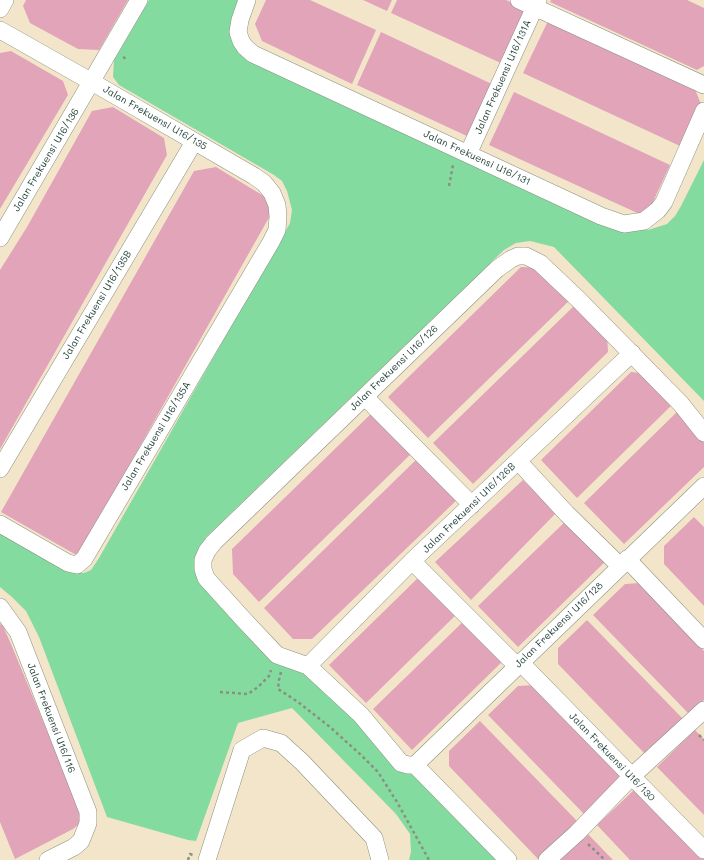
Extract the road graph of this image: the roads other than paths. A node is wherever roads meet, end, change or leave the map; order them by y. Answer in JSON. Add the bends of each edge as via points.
{"nodes":[{"id":1,"x":5,"y":0,"type":"edge"},
{"id":2,"x":139,"y":0,"type":"edge"},
{"id":3,"x":247,"y":0,"type":"edge"},
{"id":4,"x":519,"y":0,"type":"edge"},
{"id":5,"x":537,"y":4,"type":"edge"},
{"id":6,"x":0,"y":9,"type":"edge"},
{"id":7,"x":0,"y":30,"type":"edge"},
{"id":8,"x":92,"y":82,"type":"junction"},
{"id":9,"x":704,"y":85,"type":"edge"},
{"id":10,"x":704,"y":112,"type":"edge"},
{"id":11,"x":194,"y":142,"type":"junction"},
{"id":12,"x":462,"y":152,"type":"junction"},
{"id":13,"x":277,"y":230,"type":"joint"},
{"id":14,"x":0,"y":238,"type":"edge"},
{"id":15,"x":632,"y":353,"type":"junction"},
{"id":16,"x":365,"y":398,"type":"junction"},
{"id":17,"x":704,"y":433,"type":"edge"},
{"id":18,"x":518,"y":461,"type":"junction"},
{"id":19,"x":0,"y":469,"type":"edge"},
{"id":20,"x":704,"y":486,"type":"edge"},
{"id":21,"x":472,"y":505,"type":"junction"},
{"id":22,"x":0,"y":524,"type":"edge"},
{"id":23,"x":412,"y":562,"type":"junction"},
{"id":24,"x":624,"y":563,"type":"junction"},
{"id":25,"x":0,"y":607,"type":"edge"},
{"id":26,"x":704,"y":640,"type":"edge"},
{"id":27,"x":519,"y":664,"type":"junction"},
{"id":28,"x":308,"y":666,"type":"junction"},
{"id":29,"x":704,"y":710,"type":"edge"},
{"id":30,"x":414,"y":765,"type":"junction"},
{"id":31,"x":631,"y":777,"type":"junction"},
{"id":32,"x":704,"y":850,"type":"edge"},
{"id":33,"x":48,"y":860,"type":"edge"},
{"id":34,"x":207,"y":860,"type":"edge"},
{"id":35,"x":380,"y":860,"type":"edge"},
{"id":36,"x":508,"y":860,"type":"edge"},
{"id":37,"x":546,"y":860,"type":"edge"}],
"edges":[{"from":1,"to":6,"type":"street"},
{"from":2,"to":8,"type":"street","name":"Jalan Frekuensi U16/136"},
{"from":3,"to":12,"type":"street","name":"Jalan Frekuensi U16/131","via":[[238,32],[245,47],[253,54]]},
{"from":4,"to":5,"type":"street"},
{"from":5,"to":9,"type":"street"},
{"from":5,"to":12,"type":"street","name":"Jalan Frekuensi U16/131A"},
{"from":7,"to":8,"type":"street","name":"Jalan Frekuensi U16/135"},
{"from":8,"to":11,"type":"street","name":"Jalan Frekuensi U16/135"},
{"from":8,"to":14,"type":"street","name":"Jalan Frekuensi U16/136"},
{"from":10,"to":12,"type":"street","name":"Jalan Frekuensi U16/131","via":[[664,202],[650,218],[630,224],[601,216]]},
{"from":11,"to":13,"type":"street","name":"Jalan Frekuensi U16/135","via":[[264,183],[277,205]]},
{"from":11,"to":19,"type":"street","name":"Jalan Frekuensi U16/135B"},
{"from":13,"to":22,"type":"street","name":"Jalan Frekuensi U16/135A","via":[[84,559],[72,564]]},
{"from":15,"to":16,"type":"street","name":"Jalan Frekuensi U16/126","via":[[540,263],[526,256],[518,256],[497,268]]},
{"from":15,"to":17,"type":"street","name":"Jalan Frekuensi U16/126","via":[[681,404]]},
{"from":15,"to":18,"type":"street","name":"Jalan Frekuensi U16/126B"},
{"from":16,"to":21,"type":"street"},
{"from":16,"to":28,"type":"street","name":"Jalan Frekuensi U16/126","via":[[214,542],[204,560],[206,578],[244,620],[281,657]]},
{"from":18,"to":21,"type":"street","name":"Jalan Frekuensi U16/126B"},
{"from":18,"to":24,"type":"street","via":[[567,514]]},
{"from":20,"to":24,"type":"street","name":"Jalan Frekuensi U16/128"},
{"from":21,"to":23,"type":"street","name":"Jalan Frekuensi U16/126B"},
{"from":23,"to":27,"type":"street","name":"Jalan Frekuensi U16/130"},
{"from":23,"to":28,"type":"street","name":"Jalan Frekuensi U16/126B"},
{"from":24,"to":26,"type":"street"},
{"from":24,"to":27,"type":"street","name":"Jalan Frekuensi U16/128"},
{"from":25,"to":33,"type":"street","name":"Jalan Frekuensi U16/116","via":[[18,632],[88,812],[88,824],[81,841]]},
{"from":27,"to":30,"type":"street","name":"Jalan Frekuensi U16/128"},
{"from":27,"to":31,"type":"street","name":"Jalan Frekuensi U16/130"},
{"from":28,"to":30,"type":"street","via":[[361,715],[401,763]]},
{"from":29,"to":31,"type":"street"},
{"from":30,"to":36,"type":"street"},
{"from":31,"to":32,"type":"street","name":"Jalan Frekuensi U16/130"},
{"from":31,"to":37,"type":"street"},
{"from":34,"to":35,"type":"street","via":[[242,750],[263,738],[281,743],[302,762],[374,838]]}]}
